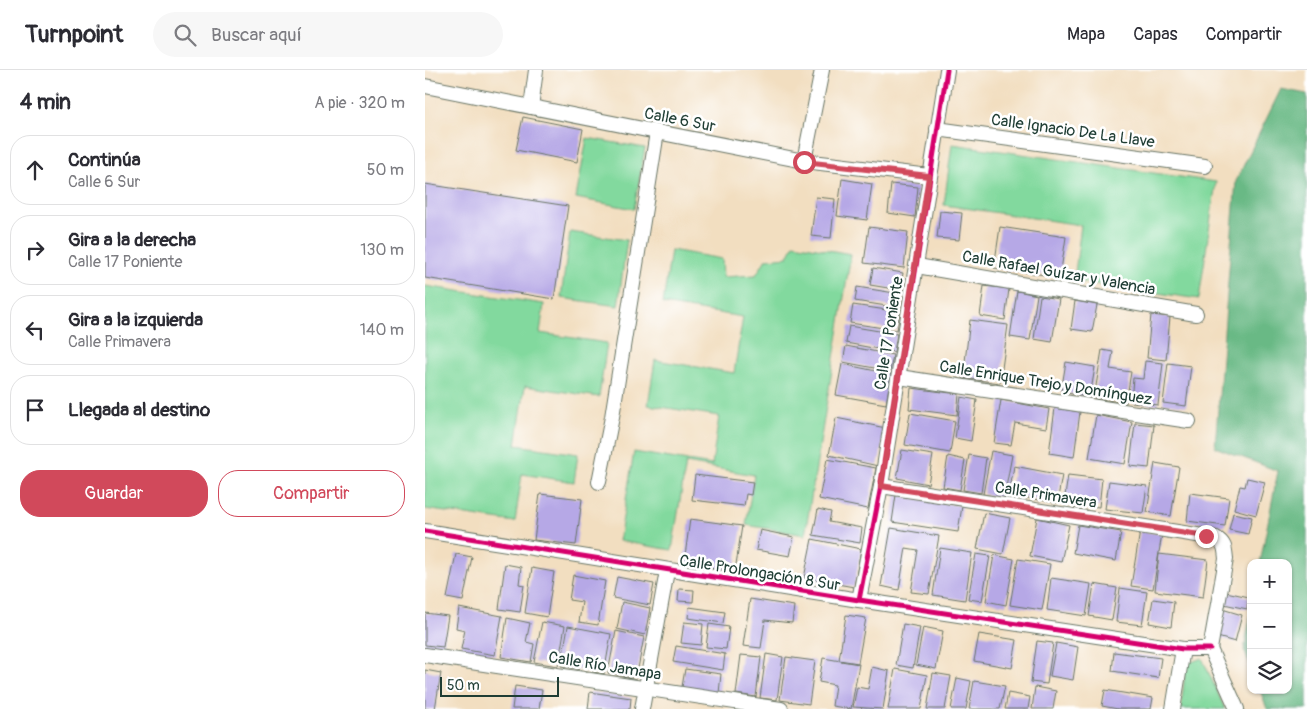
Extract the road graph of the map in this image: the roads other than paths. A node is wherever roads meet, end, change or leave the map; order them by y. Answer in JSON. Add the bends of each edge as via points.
{"nodes":[{"id":1,"x":536,"y":70,"type":"edge"},
{"id":2,"x":822,"y":70,"type":"edge"},
{"id":3,"x":947,"y":70,"type":"edge"},
{"id":4,"x":425,"y":86,"type":"edge"},
{"id":5,"x":531,"y":107,"type":"junction"},
{"id":6,"x":937,"y":129,"type":"junction"},
{"id":7,"x":657,"y":132,"type":"junction"},
{"id":8,"x":804,"y":162,"type":"junction"},
{"id":9,"x":1205,"y":166,"type":"dead end"},
{"id":10,"x":929,"y":176,"type":"junction"},
{"id":11,"x":917,"y":266,"type":"junction"},
{"id":12,"x":1196,"y":314,"type":"dead end"},
{"id":13,"x":899,"y":377,"type":"junction"},
{"id":14,"x":1189,"y":422,"type":"dead end"},
{"id":15,"x":599,"y":482,"type":"dead end"},
{"id":16,"x":881,"y":486,"type":"junction"},
{"id":17,"x":425,"y":531,"type":"edge"},
{"id":18,"x":667,"y":571,"type":"junction"},
{"id":19,"x":859,"y":600,"type":"junction"},
{"id":20,"x":1183,"y":649,"type":"junction"},
{"id":21,"x":1210,"y":649,"type":"junction"},
{"id":22,"x":425,"y":655,"type":"edge"},
{"id":23,"x":645,"y":689,"type":"junction"},
{"id":24,"x":642,"y":709,"type":"edge"},
{"id":25,"x":781,"y":709,"type":"edge"},
{"id":26,"x":1173,"y":709,"type":"edge"},
{"id":27,"x":1237,"y":709,"type":"edge"}],
"edges":[{"from":1,"to":5,"type":"street"},
{"from":2,"to":8,"type":"street"},
{"from":3,"to":6,"type":"street","name":"Calle 17 Poniente"},
{"from":4,"to":5,"type":"street","name":"Calle 6 Sur"},
{"from":5,"to":7,"type":"street","name":"Calle 6 Sur"},
{"from":6,"to":9,"type":"street","name":"Calle Ignacio De La Llave"},
{"from":6,"to":10,"type":"street","name":"Calle 17 Poniente"},
{"from":7,"to":8,"type":"street","name":"Calle 6 Sur"},
{"from":7,"to":15,"type":"street"},
{"from":8,"to":10,"type":"street","name":"Calle 6 Sur"},
{"from":10,"to":11,"type":"street","name":"Calle 17 Poniente"},
{"from":11,"to":12,"type":"street","name":"Calle Rafael Guízar y Valencia"},
{"from":11,"to":13,"type":"street","name":"Calle 17 Poniente"},
{"from":13,"to":14,"type":"street","name":"Calle Enrique Trejo y Domínguez"},
{"from":13,"to":16,"type":"street","name":"Calle 17 Poniente"},
{"from":16,"to":19,"type":"street","name":"Calle 17 Poniente"},
{"from":16,"to":21,"type":"street","name":"Calle Primavera","via":[[1206,536],[1221,541],[1225,553]]},
{"from":17,"to":18,"type":"street","name":"Calle Prolongación 8 Sur"},
{"from":18,"to":19,"type":"street","name":"Calle Prolongación 8 Sur"},
{"from":18,"to":23,"type":"street"},
{"from":19,"to":20,"type":"street","name":"Calle Prolongación 8 Sur"},
{"from":20,"to":21,"type":"street","name":"Calle Prolongación 8 Sur"},
{"from":20,"to":26,"type":"street"},
{"from":21,"to":27,"type":"street"},
{"from":22,"to":23,"type":"street","name":"Calle Río Jamapa"},
{"from":23,"to":24,"type":"street"},
{"from":23,"to":25,"type":"street","name":"Calle Río Jamapa"}]}
